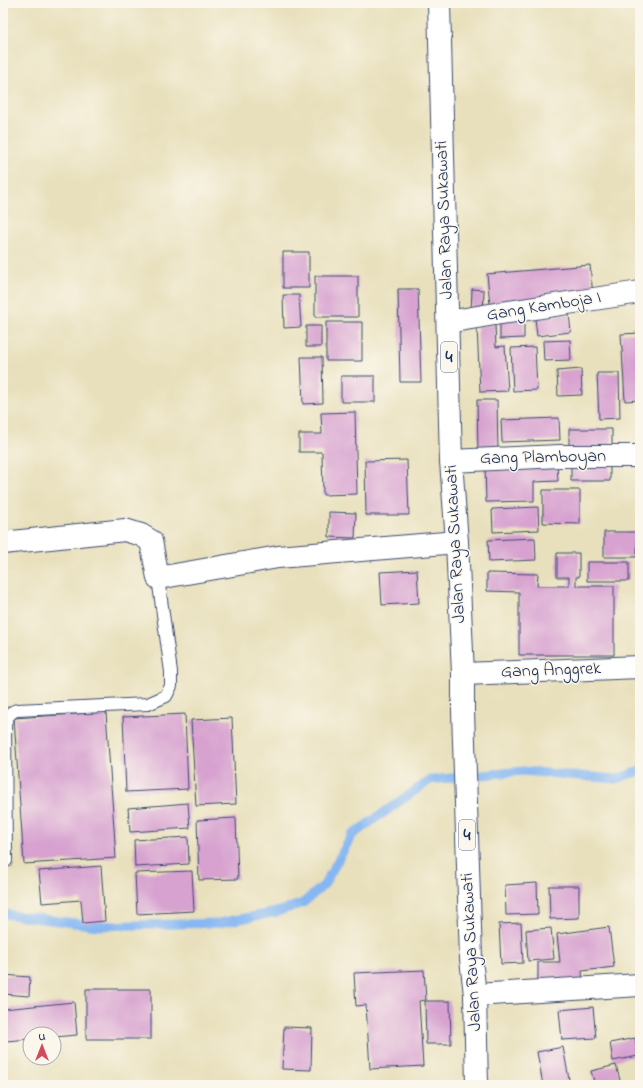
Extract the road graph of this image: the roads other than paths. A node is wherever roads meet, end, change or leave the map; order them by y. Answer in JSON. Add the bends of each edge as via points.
{"nodes":[{"id":1,"x":439,"y":3,"type":"edge"},
{"id":2,"x":640,"y":292,"type":"edge"},
{"id":3,"x":448,"y":322,"type":"junction"},
{"id":4,"x":635,"y":456,"type":"dead end"},
{"id":5,"x":451,"y":461,"type":"junction"},
{"id":6,"x":457,"y":542,"type":"junction"},
{"id":7,"x":3,"y":543,"type":"edge"},
{"id":8,"x":158,"y":578,"type":"junction"},
{"id":9,"x":640,"y":667,"type":"edge"},
{"id":10,"x":463,"y":674,"type":"junction"},
{"id":11,"x":6,"y":861,"type":"dead end"},
{"id":12,"x":640,"y":985,"type":"edge"},
{"id":13,"x":474,"y":995,"type":"junction"},
{"id":14,"x":477,"y":1085,"type":"edge"}],
"edges":[{"from":1,"to":3,"type":"main road","name":"Jalan Raya Sukawati","number":"4"},
{"from":2,"to":3,"type":"main road","name":"Gang Kamboja I"},
{"from":3,"to":5,"type":"main road","name":"Jalan Raya Sukawati","number":"4"},
{"from":4,"to":5,"type":"main road","name":"Gang Plamboyan","via":[[560,456]]},
{"from":5,"to":6,"type":"main road","name":"Jalan Raya Sukawati","number":"4"},
{"from":6,"to":8,"type":"main road","via":[[278,557]]},
{"from":6,"to":10,"type":"main road","name":"Jalan Raya Sukawati","number":"4"},
{"from":7,"to":8,"type":"main road","via":[[125,530],[151,541]]},
{"from":8,"to":11,"type":"lane","via":[[170,672],[170,686],[166,696],[148,704],[17,710],[9,715],[5,723]]},
{"from":9,"to":10,"type":"main road","name":"Gang Anggrek"},
{"from":10,"to":13,"type":"main road","name":"Jalan Raya Sukawati","number":"4"},
{"from":12,"to":13,"type":"main road"},
{"from":13,"to":14,"type":"main road","name":"Jalan Raya Sukawati","number":"4"}]}
